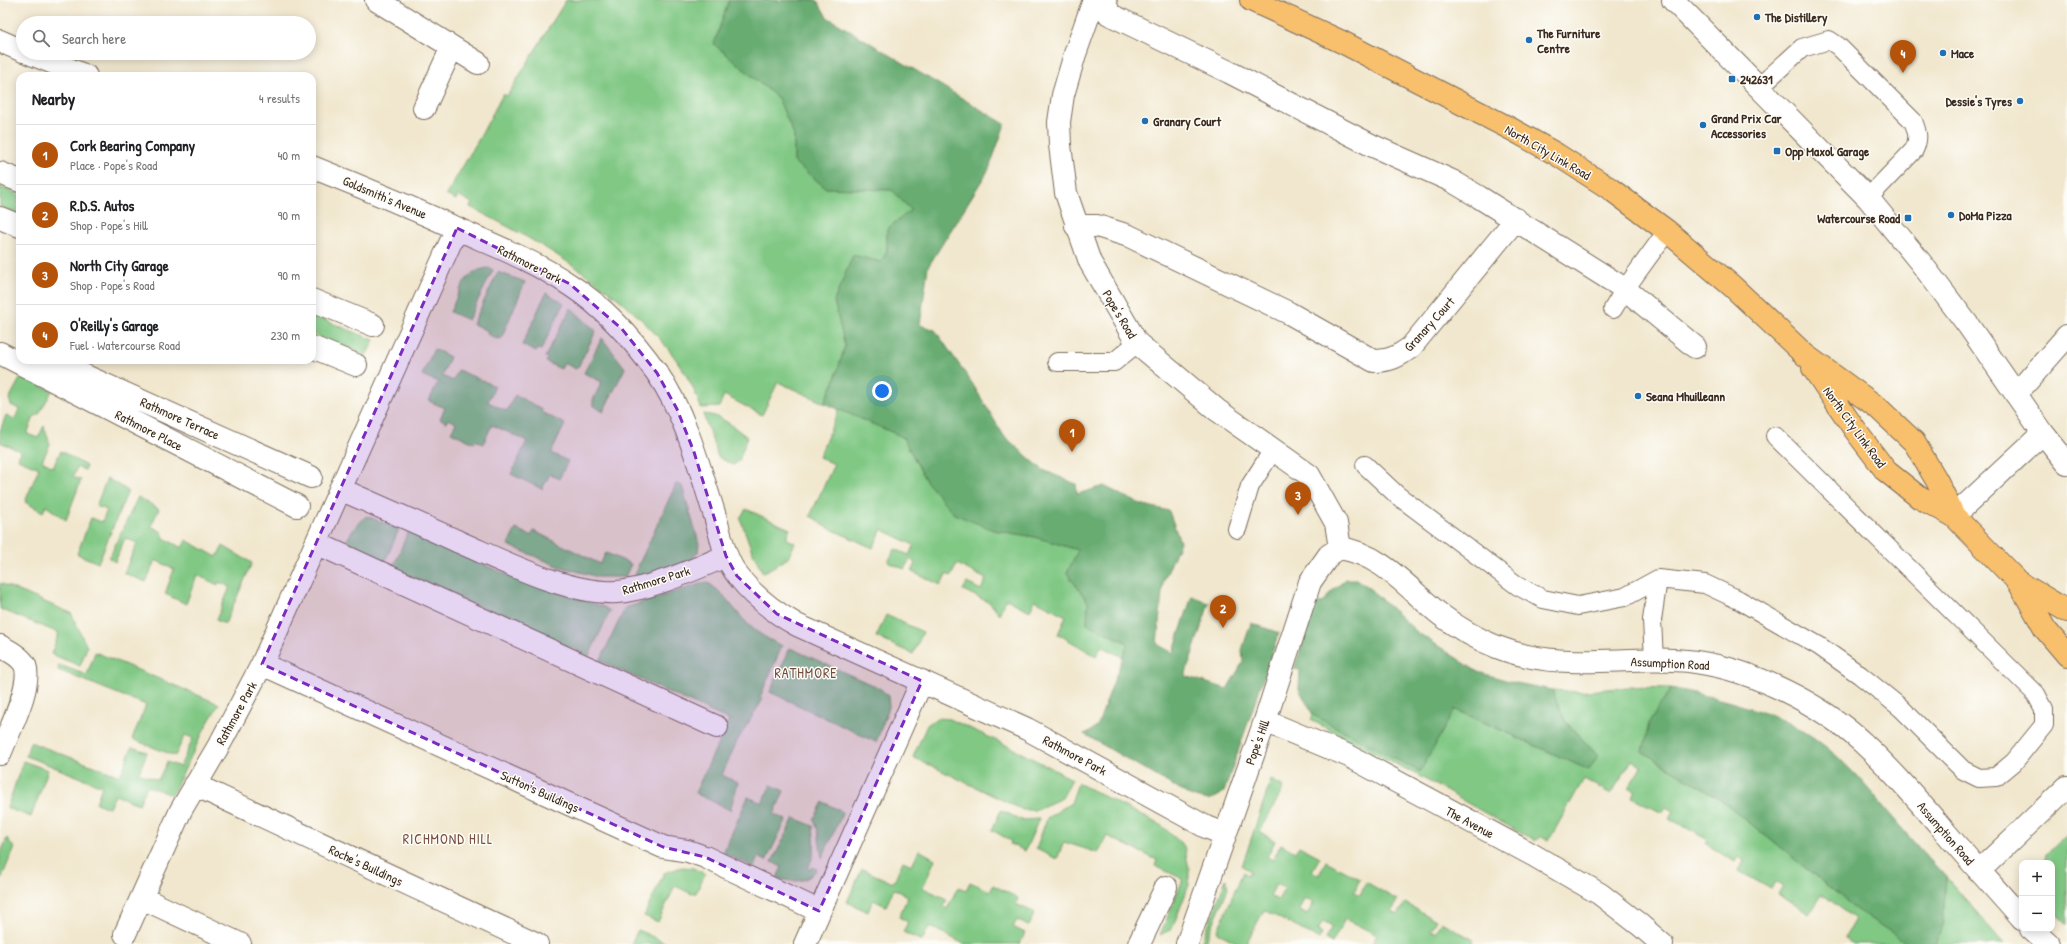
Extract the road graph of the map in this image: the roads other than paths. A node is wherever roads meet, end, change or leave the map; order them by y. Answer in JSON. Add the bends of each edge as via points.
{"nodes":[{"id":1,"x":376,"y":0,"type":"edge"},
{"id":2,"x":1094,"y":0,"type":"edge"},
{"id":3,"x":1105,"y":0,"type":"edge"},
{"id":4,"x":1254,"y":0,"type":"edge"},
{"id":5,"x":1673,"y":0,"type":"edge"},
{"id":6,"x":0,"y":41,"type":"edge"},
{"id":7,"x":452,"y":47,"type":"junction"},
{"id":8,"x":16,"y":48,"type":"edge"},
{"id":9,"x":46,"y":60,"type":"edge"},
{"id":10,"x":478,"y":63,"type":"dead end"},
{"id":11,"x":76,"y":72,"type":"edge"},
{"id":12,"x":1758,"y":88,"type":"junction"},
{"id":13,"x":424,"y":108,"type":"dead end"},
{"id":14,"x":316,"y":169,"type":"edge"},
{"id":15,"x":0,"y":173,"type":"edge"},
{"id":16,"x":16,"y":179,"type":"edge"},
{"id":17,"x":1868,"y":198,"type":"junction"},
{"id":18,"x":0,"y":218,"type":"edge"},
{"id":19,"x":1516,"y":219,"type":"junction"},
{"id":20,"x":16,"y":224,"type":"edge"},
{"id":21,"x":1076,"y":226,"type":"junction"},
{"id":22,"x":457,"y":228,"type":"junction"},
{"id":23,"x":1667,"y":231,"type":"junction"},
{"id":24,"x":1624,"y":289,"type":"junction"},
{"id":25,"x":316,"y":302,"type":"edge"},
{"id":26,"x":1609,"y":305,"type":"dead end"},
{"id":27,"x":373,"y":325,"type":"dead end"},
{"id":28,"x":2067,"y":336,"type":"edge"},
{"id":29,"x":0,"y":338,"type":"edge"},
{"id":30,"x":1137,"y":343,"type":"junction"},
{"id":31,"x":16,"y":345,"type":"edge"},
{"id":32,"x":1695,"y":347,"type":"dead end"},
{"id":33,"x":316,"y":349,"type":"edge"},
{"id":34,"x":0,"y":353,"type":"edge"},
{"id":35,"x":1805,"y":355,"type":"junction"},
{"id":36,"x":16,"y":361,"type":"edge"},
{"id":37,"x":1057,"y":362,"type":"dead end"},
{"id":38,"x":21,"y":364,"type":"edge"},
{"id":39,"x":59,"y":364,"type":"edge"},
{"id":40,"x":356,"y":365,"type":"dead end"},
{"id":41,"x":2016,"y":394,"type":"junction"},
{"id":42,"x":2043,"y":433,"type":"junction"},
{"id":43,"x":1775,"y":436,"type":"dead end"},
{"id":44,"x":1273,"y":450,"type":"junction"},
{"id":45,"x":2067,"y":463,"type":"edge"},
{"id":46,"x":1365,"y":465,"type":"dead end"},
{"id":47,"x":310,"y":477,"type":"dead end"},
{"id":48,"x":340,"y":489,"type":"junction"},
{"id":49,"x":297,"y":506,"type":"dead end"},
{"id":50,"x":1954,"y":516,"type":"junction"},
{"id":51,"x":1237,"y":529,"type":"dead end"},
{"id":52,"x":316,"y":543,"type":"junction"},
{"id":53,"x":1340,"y":548,"type":"junction"},
{"id":54,"x":726,"y":556,"type":"junction"},
{"id":55,"x":1658,"y":579,"type":"junction"},
{"id":56,"x":2019,"y":582,"type":"junction"},
{"id":57,"x":2067,"y":611,"type":"edge"},
{"id":58,"x":0,"y":646,"type":"edge"},
{"id":59,"x":2067,"y":655,"type":"edge"},
{"id":60,"x":1654,"y":660,"type":"junction"},
{"id":61,"x":262,"y":664,"type":"junction"},
{"id":62,"x":922,"y":681,"type":"junction"},
{"id":63,"x":1265,"y":720,"type":"junction"},
{"id":64,"x":717,"y":727,"type":"dead end"},
{"id":65,"x":0,"y":754,"type":"edge"},
{"id":66,"x":195,"y":785,"type":"junction"},
{"id":67,"x":2067,"y":787,"type":"edge"},
{"id":68,"x":1224,"y":834,"type":"junction"},
{"id":69,"x":1979,"y":871,"type":"junction"},
{"id":70,"x":1166,"y":887,"type":"dead end"},
{"id":71,"x":142,"y":898,"type":"junction"},
{"id":72,"x":819,"y":911,"type":"junction"},
{"id":73,"x":2019,"y":916,"type":"edge"},
{"id":74,"x":2034,"y":932,"type":"edge"},
{"id":75,"x":125,"y":934,"type":"dead end"},
{"id":76,"x":1144,"y":942,"type":"edge"},
{"id":77,"x":240,"y":944,"type":"edge"},
{"id":78,"x":537,"y":944,"type":"edge"},
{"id":79,"x":805,"y":944,"type":"edge"},
{"id":80,"x":1187,"y":944,"type":"edge"},
{"id":81,"x":1662,"y":944,"type":"edge"},
{"id":82,"x":2048,"y":944,"type":"edge"}],
"edges":[{"from":1,"to":7,"type":"street"},
{"from":2,"to":21,"type":"street","name":"Pope's Road","via":[[1072,61],[1059,122],[1066,193]]},
{"from":3,"to":19,"type":"street","via":[[1109,14],[1370,145],[1452,181]]},
{"from":4,"to":23,"type":"highway","name":"North City Link Road","via":[[1369,56],[1556,154],[1609,188]]},
{"from":5,"to":12,"type":"street"},
{"from":6,"to":8,"type":"street"},
{"from":7,"to":10,"type":"street"},
{"from":7,"to":13,"type":"street"},
{"from":9,"to":11,"type":"street"},
{"from":12,"to":17,"type":"street"},
{"from":12,"to":17,"type":"lane","via":[[1802,48],[1829,40],[1844,51],[1913,122],[1917,132],[1918,141],[1914,150]]},
{"from":14,"to":22,"type":"street","name":"Goldsmith's Avenue"},
{"from":15,"to":16,"type":"street"},
{"from":17,"to":41,"type":"street","via":[[1968,325]]},
{"from":18,"to":20,"type":"street"},
{"from":19,"to":21,"type":"street","name":"Granary Court","via":[[1411,347],[1397,358],[1385,361],[1374,361],[1289,313],[1129,236],[1097,226]]},
{"from":19,"to":24,"type":"street"},
{"from":21,"to":30,"type":"street","name":"Pope's Road","via":[[1090,262]]},
{"from":22,"to":48,"type":"street","name":"Rathmore Park"},
{"from":22,"to":54,"type":"street","name":"Rathmore Park","via":[[570,284],[622,329],[658,373],[677,409],[694,452]]},
{"from":23,"to":24,"type":"lane"},
{"from":23,"to":35,"type":"highway","name":"North City Link Road","via":[[1732,286]]},
{"from":24,"to":26,"type":"lane"},
{"from":24,"to":32,"type":"street"},
{"from":25,"to":27,"type":"street"},
{"from":28,"to":41,"type":"street"},
{"from":29,"to":31,"type":"street"},
{"from":30,"to":37,"type":"lane","via":[[1114,362]]},
{"from":30,"to":44,"type":"street","name":"Pope's Road","via":[[1218,410]]},
{"from":33,"to":40,"type":"street"},
{"from":34,"to":36,"type":"street","name":"Rathmore Place"},
{"from":35,"to":50,"type":"highway","name":"North City Link Road","via":[[1886,471],[1920,498]]},
{"from":35,"to":50,"type":"highway","name":"North City Link Road","via":[[1877,407],[1914,442]]},
{"from":38,"to":49,"type":"street","name":"Rathmore Place"},
{"from":39,"to":47,"type":"street","name":"Rathmore Terrace"},
{"from":41,"to":42,"type":"street"},
{"from":42,"to":45,"type":"street"},
{"from":42,"to":50,"type":"street"},
{"from":43,"to":55,"type":"lane","via":[[2036,694],[2044,710],[2044,725],[2014,762],[1996,777],[1979,778],[1964,770],[1901,708],[1819,646],[1739,600],[1705,584]]},
{"from":44,"to":51,"type":"lane","via":[[1250,486]]},
{"from":44,"to":53,"type":"street","name":"Pope's Road","via":[[1309,475],[1336,523]]},
{"from":46,"to":55,"type":"lane","via":[[1397,495],[1518,586],[1542,599],[1578,606],[1590,604],[1625,597]]},
{"from":48,"to":52,"type":"street","name":"Rathmore Park"},
{"from":48,"to":54,"type":"street","name":"Rathmore Park","via":[[529,572],[571,586],[593,590],[634,590]]},
{"from":50,"to":56,"type":"highway","name":"North City Link Road"},
{"from":52,"to":61,"type":"street","name":"Rathmore Park"},
{"from":52,"to":64,"type":"street"},
{"from":53,"to":60,"type":"street","name":"Assumption Road","via":[[1355,550],[1378,562],[1442,616],[1497,647],[1525,656],[1554,661],[1582,663]]},
{"from":53,"to":63,"type":"street","name":"Pope's Hill","via":[[1329,555],[1310,582]]},
{"from":54,"to":62,"type":"street","name":"Rathmore Park","via":[[737,576],[777,614]]},
{"from":55,"to":60,"type":"lane","via":[[1652,620]]},
{"from":56,"to":57,"type":"highway","name":"North City Link Road"},
{"from":56,"to":59,"type":"highway","name":"North City Link Road","via":[[2046,629]]},
{"from":58,"to":65,"type":"street","via":[[24,664],[27,676],[25,689]]},
{"from":60,"to":69,"type":"street","name":"Assumption Road","via":[[1695,662],[1727,668],[1779,688],[1802,700],[1862,742]]},
{"from":61,"to":66,"type":"street","name":"Rathmore Park"},
{"from":61,"to":72,"type":"street","name":"Sutton's Buildings","via":[[663,847],[705,857]]},
{"from":62,"to":68,"type":"street","name":"Rathmore Park","via":[[1027,729],[1206,827]]},
{"from":62,"to":72,"type":"street"},
{"from":63,"to":68,"type":"street","name":"Pope's Hill"},
{"from":63,"to":81,"type":"street","name":"The Avenue","via":[[1349,756],[1533,856],[1600,894]]},
{"from":66,"to":71,"type":"street","name":"Rathmore Park"},
{"from":66,"to":78,"type":"street","name":"Roche's Buildings"},
{"from":67,"to":69,"type":"street","name":"Assumption Road"},
{"from":68,"to":80,"type":"street","name":"Pope's Hill"},
{"from":69,"to":73,"type":"street","name":"Assumption Road"},
{"from":70,"to":76,"type":"street"},
{"from":71,"to":75,"type":"street","name":"Rathmore Park"},
{"from":71,"to":77,"type":"street"},
{"from":72,"to":79,"type":"street"},
{"from":74,"to":82,"type":"street"}]}
